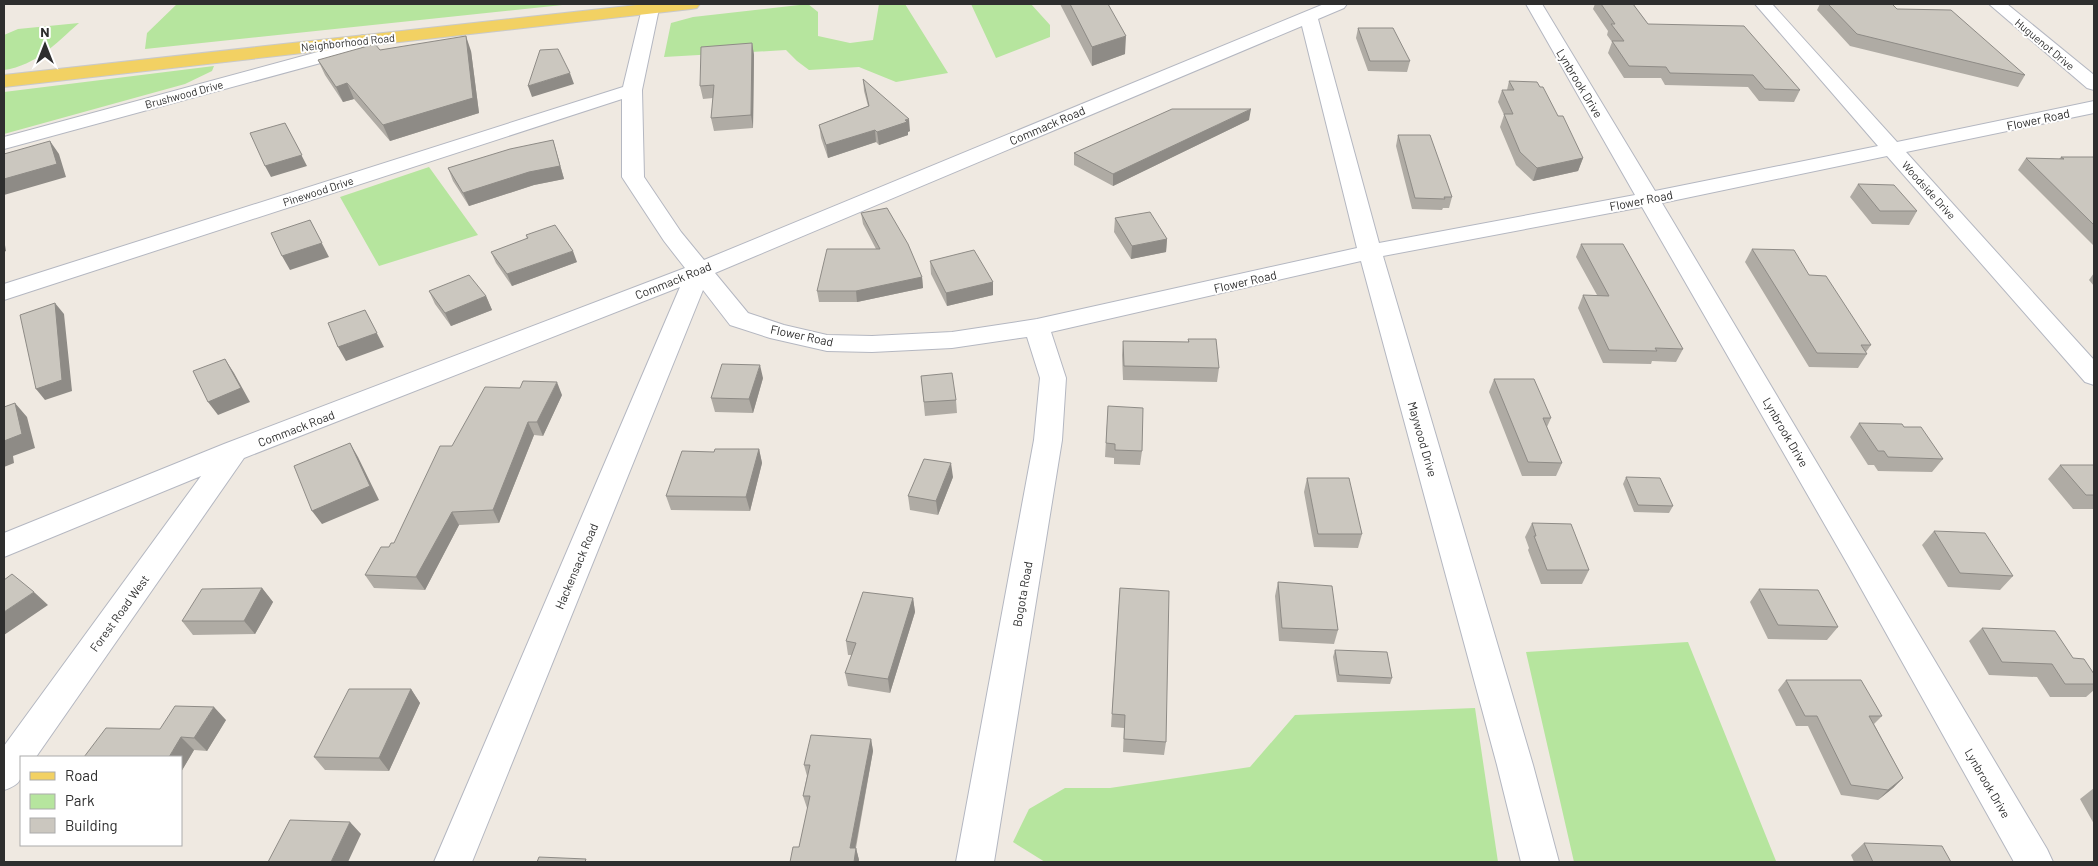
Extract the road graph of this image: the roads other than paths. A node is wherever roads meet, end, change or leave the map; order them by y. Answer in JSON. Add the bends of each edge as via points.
{"nodes":[{"id":1,"x":691,"y":4,"type":"edge"},
{"id":2,"x":1338,"y":4,"type":"edge"},
{"id":3,"x":1534,"y":4,"type":"edge"},
{"id":4,"x":1763,"y":4,"type":"edge"},
{"id":5,"x":1997,"y":4,"type":"edge"},
{"id":6,"x":650,"y":6,"type":"edge"},
{"id":7,"x":1308,"y":16,"type":"junction"},
{"id":8,"x":363,"y":40,"type":"junction"},
{"id":9,"x":4,"y":81,"type":"edge"},
{"id":10,"x":2094,"y":84,"type":"edge"},
{"id":11,"x":632,"y":90,"type":"junction"},
{"id":12,"x":2094,"y":107,"type":"edge"},
{"id":13,"x":4,"y":143,"type":"edge"},
{"id":14,"x":1893,"y":150,"type":"junction"},
{"id":15,"x":1649,"y":199,"type":"junction"},
{"id":16,"x":1370,"y":252,"type":"junction"},
{"id":17,"x":699,"y":271,"type":"junction"},
{"id":18,"x":4,"y":292,"type":"edge"},
{"id":19,"x":1037,"y":327,"type":"junction"},
{"id":20,"x":2094,"y":376,"type":"edge"},
{"id":21,"x":234,"y":452,"type":"junction"},
{"id":22,"x":4,"y":545,"type":"edge"},
{"id":23,"x":4,"y":774,"type":"edge"},
{"id":24,"x":453,"y":862,"type":"edge"},
{"id":25,"x":975,"y":862,"type":"edge"},
{"id":26,"x":1540,"y":862,"type":"edge"},
{"id":27,"x":2034,"y":862,"type":"edge"}],
"edges":[{"from":1,"to":6,"type":"main road","name":"Neighborhood Road"},
{"from":2,"to":7,"type":"street","name":"Commack Road"},
{"from":3,"to":15,"type":"street","name":"Lynbrook Drive"},
{"from":4,"to":14,"type":"street","name":"Woodside Drive"},
{"from":5,"to":10,"type":"street","name":"Huguenot Drive"},
{"from":6,"to":8,"type":"main road","name":"Neighborhood Road"},
{"from":6,"to":11,"type":"street","name":"Flower Road"},
{"from":7,"to":16,"type":"street","name":"Maywood Drive"},
{"from":7,"to":17,"type":"street","name":"Commack Road"},
{"from":8,"to":9,"type":"main road","name":"Neighborhood Road"},
{"from":8,"to":13,"type":"street","name":"Brushwood Drive","via":[[332,54]]},
{"from":11,"to":17,"type":"street","name":"Flower Road","via":[[633,177]]},
{"from":11,"to":18,"type":"street","name":"Pinewood Drive"},
{"from":12,"to":14,"type":"street","name":"Flower Road"},
{"from":14,"to":15,"type":"street","name":"Flower Road"},
{"from":14,"to":20,"type":"street","name":"Woodside Drive"},
{"from":15,"to":16,"type":"street","name":"Flower Road"},
{"from":15,"to":27,"type":"street","name":"Lynbrook Drive"},
{"from":16,"to":19,"type":"street","name":"Flower Road"},
{"from":16,"to":26,"type":"street","name":"Maywood Drive"},
{"from":17,"to":19,"type":"street","name":"Flower Road","via":[[740,319],[826,343],[952,340]]},
{"from":17,"to":21,"type":"street","name":"Commack Road"},
{"from":17,"to":24,"type":"street","name":"Hackensack Road"},
{"from":19,"to":25,"type":"street","name":"Bogota Road","via":[[1053,378],[1048,440]]},
{"from":21,"to":22,"type":"street","name":"Commack Road"},
{"from":21,"to":23,"type":"street","name":"Forest Road West"}]}
